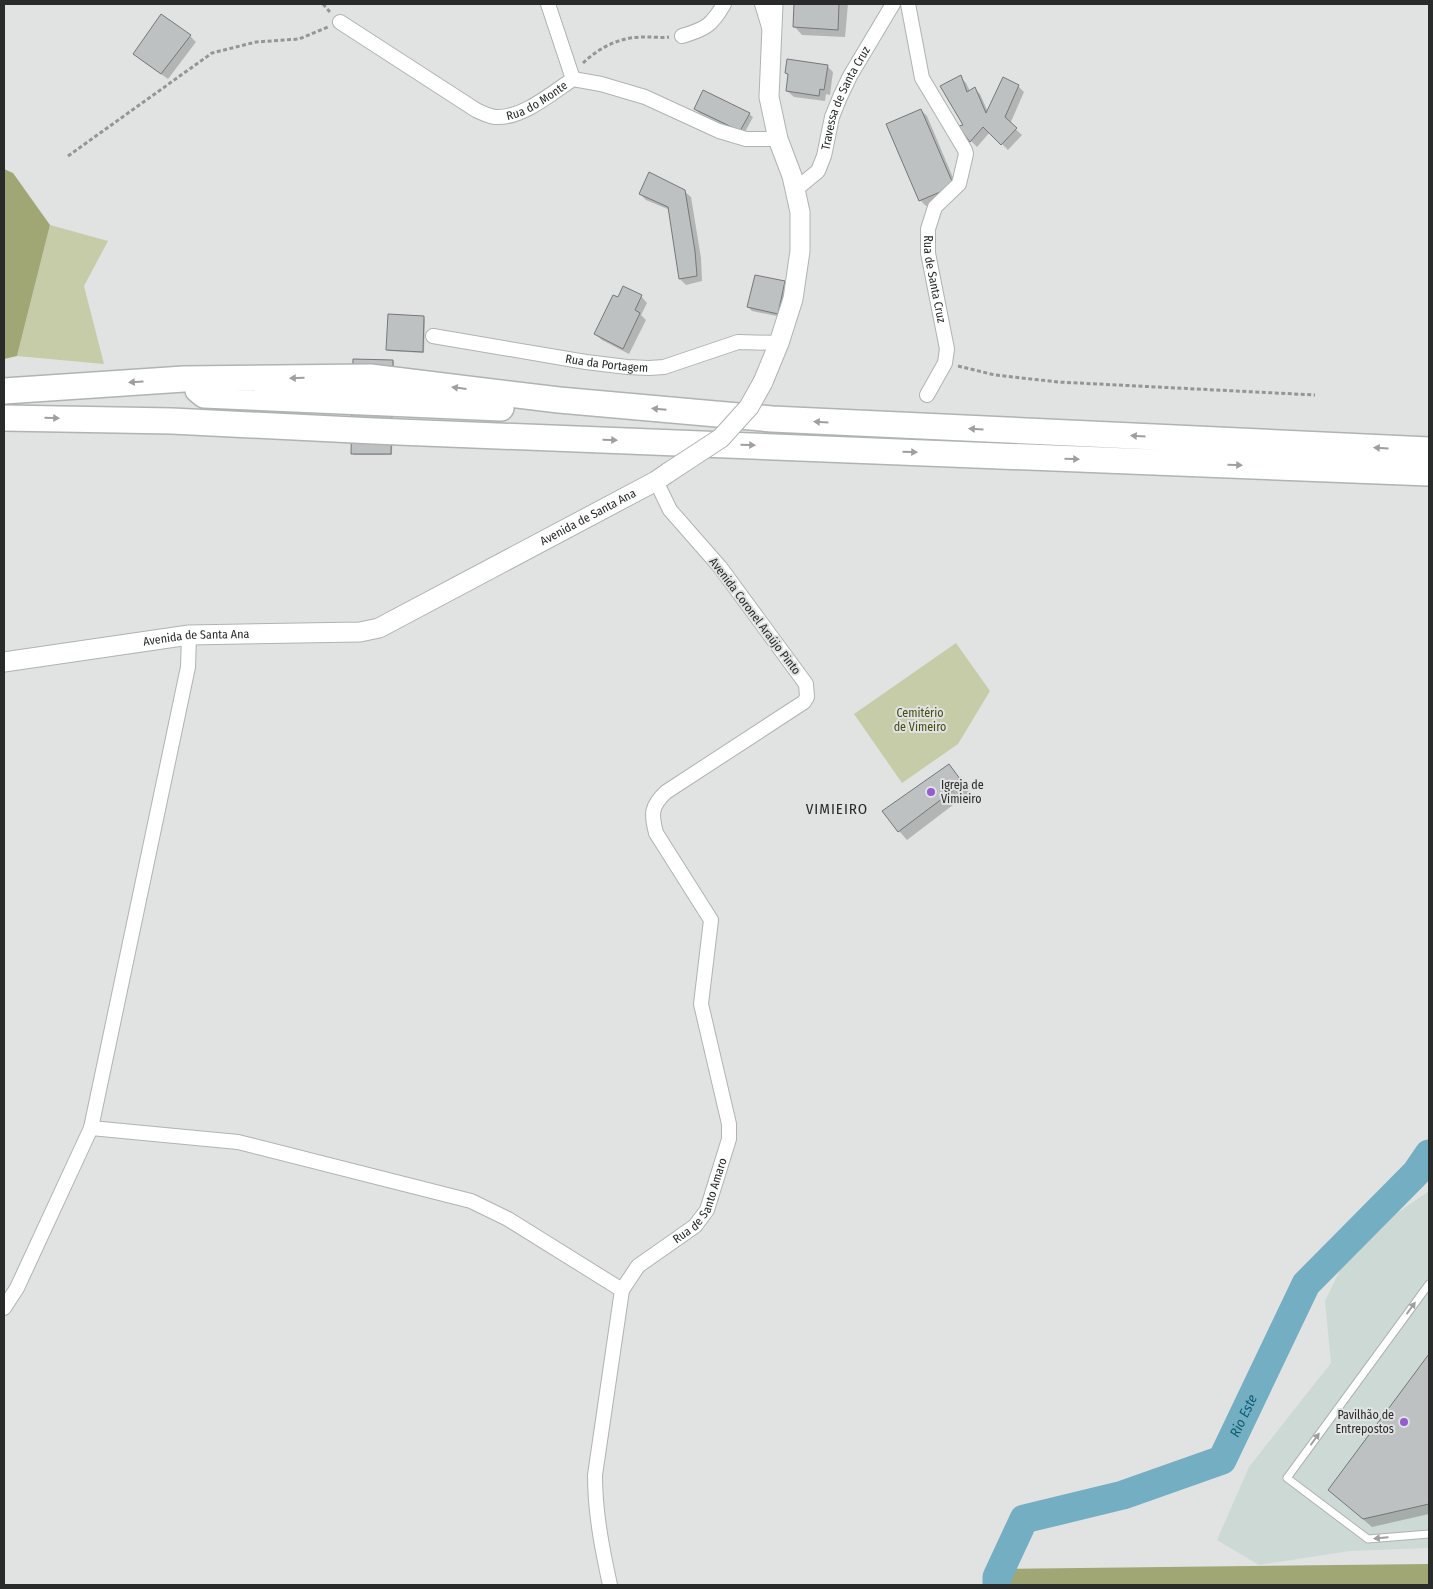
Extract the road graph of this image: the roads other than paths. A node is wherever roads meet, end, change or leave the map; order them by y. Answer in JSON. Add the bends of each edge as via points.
{"nodes":[{"id":1,"x":548,"y":4,"type":"edge"},
{"id":2,"x":724,"y":4,"type":"edge"},
{"id":3,"x":762,"y":4,"type":"edge"},
{"id":4,"x":773,"y":4,"type":"edge"},
{"id":5,"x":893,"y":4,"type":"edge"},
{"id":6,"x":908,"y":4,"type":"edge"},
{"id":7,"x":340,"y":22,"type":"road end"},
{"id":8,"x":682,"y":36,"type":"road end"},
{"id":9,"x":772,"y":38,"type":"junction"},
{"id":10,"x":572,"y":76,"type":"junction"},
{"id":11,"x":778,"y":139,"type":"junction"},
{"id":12,"x":795,"y":190,"type":"junction"},
{"id":13,"x":433,"y":336,"type":"dead end"},
{"id":14,"x":779,"y":343,"type":"junction"},
{"id":15,"x":4,"y":391,"type":"edge"},
{"id":16,"x":927,"y":395,"type":"dead end"},
{"id":17,"x":4,"y":418,"type":"edge"},
{"id":18,"x":1429,"y":450,"type":"edge"},
{"id":19,"x":1429,"y":473,"type":"edge"},
{"id":20,"x":662,"y":477,"type":"junction"},
{"id":21,"x":189,"y":635,"type":"junction"},
{"id":22,"x":4,"y":662,"type":"edge"},
{"id":23,"x":654,"y":808,"type":"joint"},
{"id":24,"x":91,"y":1128,"type":"junction"},
{"id":25,"x":1429,"y":1284,"type":"edge"},
{"id":26,"x":622,"y":1290,"type":"junction"},
{"id":27,"x":4,"y":1308,"type":"edge"},
{"id":28,"x":1429,"y":1534,"type":"edge"},
{"id":29,"x":610,"y":1585,"type":"edge"}],
"edges":[{"from":1,"to":10,"type":"street"},
{"from":2,"to":8,"type":"street","via":[[714,21],[704,29]]},
{"from":3,"to":9,"type":"street"},
{"from":4,"to":9,"type":"street","name":"Avenida de Santa Ana"},
{"from":5,"to":12,"type":"street","name":"Travessa de Santa Cruz","via":[[840,97],[818,171]]},
{"from":6,"to":16,"type":"street","name":"Rua de Santa Cruz","via":[[922,78],[966,150],[959,184],[935,207],[928,229],[928,253],[947,348],[945,363]]},
{"from":7,"to":10,"type":"street","name":"Rua do Monte","via":[[476,110],[496,117],[521,112]]},
{"from":9,"to":11,"type":"street","name":"Avenida de Santa Ana","via":[[769,97]]},
{"from":10,"to":11,"type":"street","name":"Rua do Monte","via":[[644,97],[719,131],[746,139]]},
{"from":11,"to":12,"type":"street","name":"Avenida de Santa Ana"},
{"from":12,"to":14,"type":"street","name":"Avenida de Santa Ana","via":[[800,212],[800,251],[793,299]]},
{"from":13,"to":14,"type":"street","name":"Rua da Portagem","via":[[586,362],[642,368],[664,367],[738,342]]},
{"from":14,"to":20,"type":"street","name":"Avenida de Santa Ana","bridge":true,"via":[[749,407],[721,438]]},
{"from":18,"to":15,"type":"highway","one_way":true,"via":[[772,419],[560,400],[370,377],[184,379]]},
{"from":17,"to":19,"type":"highway","one_way":true,"via":[[172,421]]},
{"from":20,"to":21,"type":"street","name":"Avenida de Santa Ana","via":[[379,628],[360,632]]},
{"from":20,"to":23,"type":"street","name":"Avenida Coronel Araújo Pinto","via":[[670,510],[720,567],[806,684],[807,691],[804,702],[666,792]]},
{"from":21,"to":22,"type":"street","name":"Avenida de Santa Ana"},
{"from":21,"to":24,"type":"street","via":[[188,667]]},
{"from":23,"to":26,"type":"street","name":"Rua de Santo Amaro","via":[[656,833],[711,920],[701,1004],[729,1124],[729,1139],[707,1210],[695,1226],[638,1266]]},
{"from":24,"to":26,"type":"street","via":[[238,1142],[471,1201],[508,1219]]},
{"from":24,"to":27,"type":"street","via":[[17,1288]]},
{"from":28,"to":25,"type":"lane","one_way":true,"via":[[1368,1539],[1287,1478]]},
{"from":26,"to":29,"type":"street","name":"Rua de Santo Amaro","via":[[595,1475],[599,1538]]}]}
